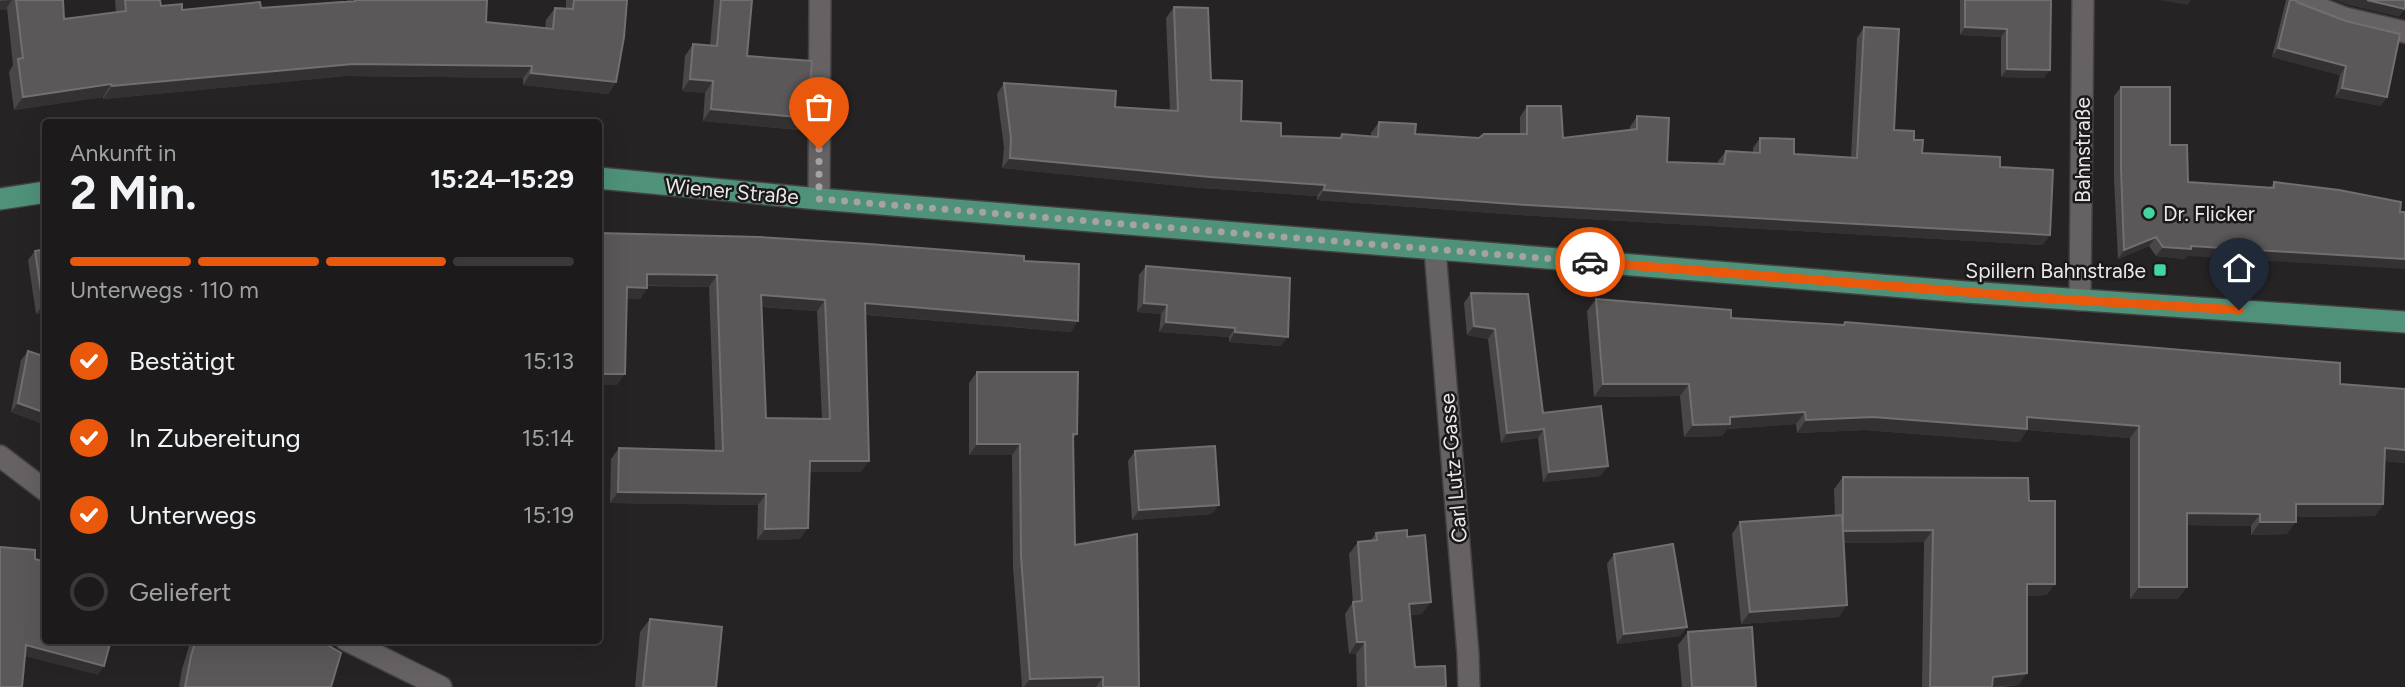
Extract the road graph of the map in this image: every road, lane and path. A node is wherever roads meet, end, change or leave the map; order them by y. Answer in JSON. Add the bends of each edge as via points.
{"nodes":[{"id":1,"x":820,"y":0,"type":"edge"},
{"id":2,"x":2083,"y":0,"type":"edge"},
{"id":3,"x":2298,"y":0,"type":"edge"},
{"id":4,"x":2405,"y":32,"type":"edge"},
{"id":5,"x":602,"y":178,"type":"edge"},
{"id":6,"x":42,"y":193,"type":"edge"},
{"id":7,"x":0,"y":199,"type":"edge"},
{"id":8,"x":819,"y":199,"type":"junction"},
{"id":9,"x":1435,"y":250,"type":"junction"},
{"id":10,"x":2080,"y":300,"type":"junction"},
{"id":11,"x":2405,"y":322,"type":"edge"},
{"id":12,"x":0,"y":456,"type":"edge"},
{"id":13,"x":42,"y":488,"type":"edge"},
{"id":14,"x":354,"y":644,"type":"edge"},
{"id":15,"x":441,"y":687,"type":"edge"},
{"id":16,"x":1469,"y":687,"type":"edge"}],
"edges":[{"from":1,"to":8,"type":"street"},
{"from":2,"to":10,"type":"street","name":"Bahnstraße"},
{"from":3,"to":4,"type":"street","via":[[2345,18]]},
{"from":5,"to":8,"type":"main road","name":"Wiener Straße"},
{"from":6,"to":7,"type":"main road"},
{"from":8,"to":9,"type":"main road","name":"Wiener Straße"},
{"from":9,"to":10,"type":"main road","name":"Wiener Straße"},
{"from":9,"to":16,"type":"street","name":"Carl Lutz-Gasse"},
{"from":10,"to":11,"type":"main road","name":"Wiener Straße"},
{"from":12,"to":13,"type":"street"},
{"from":14,"to":15,"type":"street"}]}
